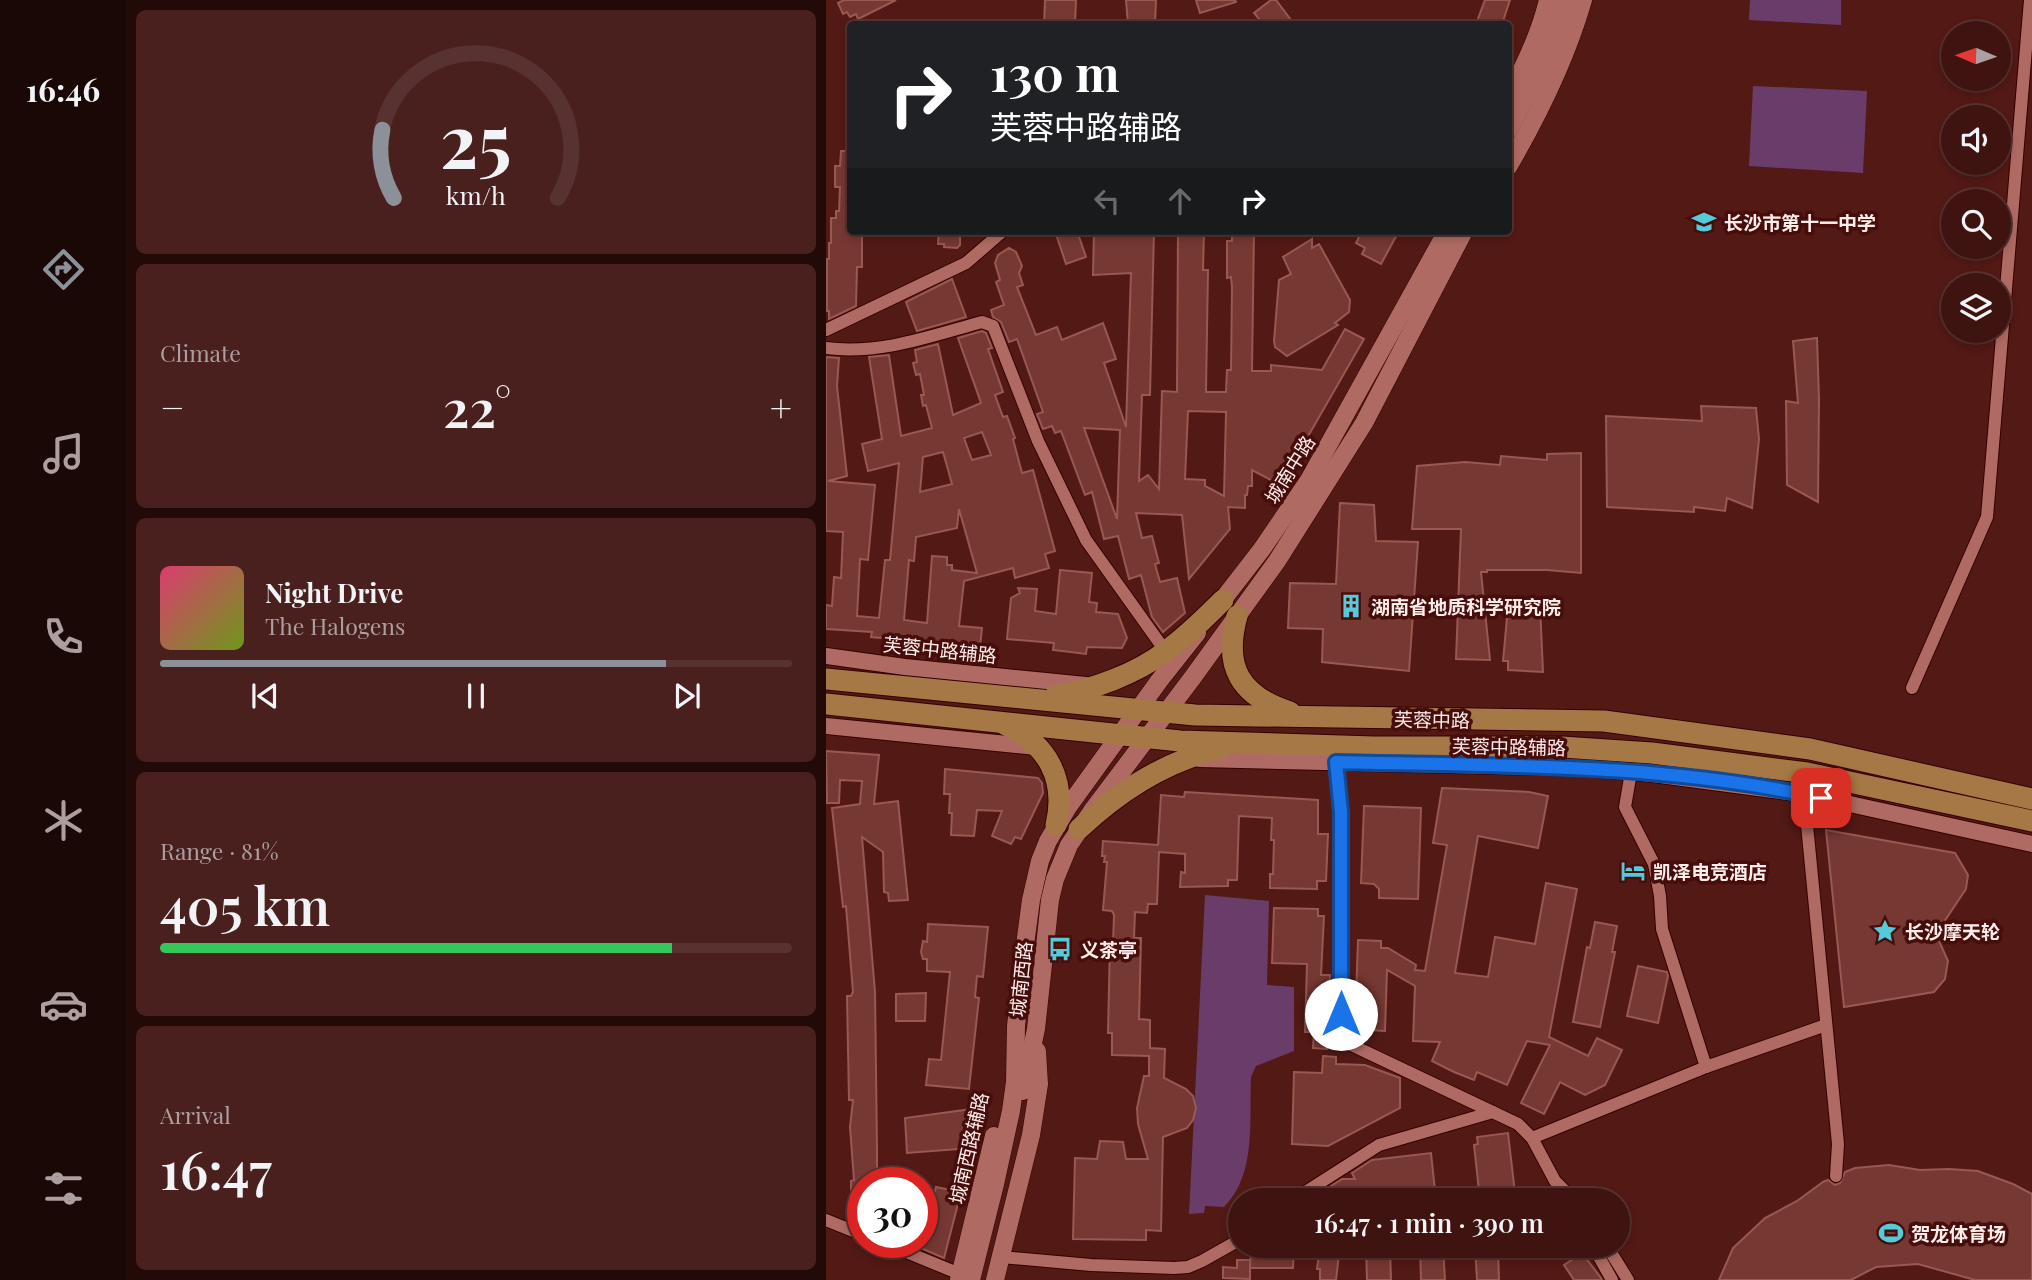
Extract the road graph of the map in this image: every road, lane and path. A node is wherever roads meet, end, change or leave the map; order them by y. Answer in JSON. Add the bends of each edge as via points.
{"nodes":[{"id":1,"x":1548,"y":0,"type":"edge"},
{"id":2,"x":1565,"y":0,"type":"edge"},
{"id":3,"x":1578,"y":0,"type":"edge"},
{"id":4,"x":1583,"y":0,"type":"edge"},
{"id":5,"x":2030,"y":0,"type":"edge"},
{"id":6,"x":1512,"y":89,"type":"edge"},
{"id":7,"x":1512,"y":123,"type":"edge"},
{"id":8,"x":1512,"y":145,"type":"edge"},
{"id":9,"x":1512,"y":160,"type":"edge"},
{"id":10,"x":998,"y":235,"type":"edge"},
{"id":11,"x":1446,"y":239,"type":"edge"},
{"id":12,"x":826,"y":330,"type":"edge"},
{"id":13,"x":826,"y":348,"type":"edge"},
{"id":14,"x":1230,"y":608,"type":"junction"},
{"id":15,"x":1166,"y":652,"type":"junction"},
{"id":16,"x":826,"y":656,"type":"edge"},
{"id":17,"x":826,"y":679,"type":"edge"},
{"id":18,"x":1092,"y":686,"type":"junction"},
{"id":19,"x":1912,"y":688,"type":"dead end"},
{"id":20,"x":1038,"y":699,"type":"junction"},
{"id":21,"x":826,"y":704,"type":"edge"},
{"id":22,"x":1138,"y":710,"type":"junction"},
{"id":23,"x":1166,"y":712,"type":"junction"},
{"id":24,"x":1313,"y":718,"type":"junction"},
{"id":25,"x":995,"y":721,"type":"junction"},
{"id":26,"x":826,"y":726,"type":"edge"},
{"id":27,"x":1120,"y":734,"type":"junction"},
{"id":28,"x":1147,"y":738,"type":"junction"},
{"id":29,"x":1240,"y":744,"type":"junction"},
{"id":30,"x":1037,"y":747,"type":"junction"},
{"id":31,"x":1336,"y":754,"type":"junction"},
{"id":32,"x":1189,"y":759,"type":"junction"},
{"id":33,"x":1631,"y":772,"type":"junction"},
{"id":34,"x":1804,"y":794,"type":"junction"},
{"id":35,"x":2032,"y":799,"type":"edge"},
{"id":36,"x":2032,"y":821,"type":"edge"},
{"id":37,"x":1056,"y":825,"type":"junction"},
{"id":38,"x":1079,"y":829,"type":"junction"},
{"id":39,"x":2032,"y":844,"type":"edge"},
{"id":40,"x":1826,"y":1025,"type":"junction"},
{"id":41,"x":1016,"y":1026,"type":"junction"},
{"id":42,"x":1036,"y":1029,"type":"junction"},
{"id":43,"x":1706,"y":1067,"type":"junction"},
{"id":44,"x":1493,"y":1112,"type":"junction"},
{"id":45,"x":1532,"y":1138,"type":"junction"},
{"id":46,"x":1836,"y":1176,"type":"dead end"},
{"id":47,"x":1555,"y":1181,"type":"junction"},
{"id":48,"x":1312,"y":1188,"type":"edge"},
{"id":49,"x":1559,"y":1188,"type":"edge"},
{"id":50,"x":1562,"y":1188,"type":"edge"},
{"id":51,"x":826,"y":1220,"type":"edge"},
{"id":52,"x":847,"y":1229,"type":"edge"},
{"id":53,"x":988,"y":1231,"type":"junction"},
{"id":54,"x":1228,"y":1246,"type":"edge"},
{"id":55,"x":1001,"y":1257,"type":"junction"},
{"id":56,"x":918,"y":1258,"type":"edge"},
{"id":57,"x":1600,"y":1258,"type":"edge"},
{"id":58,"x":1614,"y":1258,"type":"edge"},
{"id":59,"x":963,"y":1278,"type":"edge"},
{"id":60,"x":981,"y":1280,"type":"edge"},
{"id":61,"x":995,"y":1280,"type":"edge"},
{"id":62,"x":1612,"y":1280,"type":"edge"},
{"id":63,"x":1628,"y":1280,"type":"edge"}],
"edges":[{"from":1,"to":6,"type":"main road"},
{"from":2,"to":7,"type":"main road","via":[[1542,66]]},
{"from":3,"to":8,"type":"main road","via":[[1551,71]]},
{"from":4,"to":9,"type":"main road","via":[[1552,85]]},
{"from":5,"to":19,"type":"street","via":[[1987,517]]},
{"from":10,"to":12,"type":"street","via":[[966,263]]},
{"from":11,"to":14,"type":"main road","name":"城南中路","via":[[1309,480]]},
{"from":13,"to":15,"type":"street","via":[[889,347],[982,322],[993,326],[1038,441],[1086,540]]},
{"from":14,"to":15,"type":"main road"},
{"from":14,"to":22,"type":"main road","name":"城南中路"},
{"from":14,"to":23,"type":"main road","name":"城南中路"},
{"from":14,"to":24,"type":"main road","via":[[1231,646],[1239,678],[1262,700]]},
{"from":15,"to":18,"type":"main road"},
{"from":16,"to":18,"type":"street","name":"芙蓉中路辅路"},
{"from":17,"to":20,"type":"main road","name":"芙蓉中路"},
{"from":18,"to":20,"type":"main road"},
{"from":20,"to":22,"type":"main road","name":"芙蓉中路"},
{"from":21,"to":25,"type":"main road","name":"芙蓉中路"},
{"from":22,"to":23,"type":"main road","name":"芙蓉中路"},
{"from":22,"to":27,"type":"main road","name":"城南西路"},
{"from":23,"to":24,"type":"main road","name":"芙蓉中路"},
{"from":23,"to":28,"type":"main road","name":"城南西路"},
{"from":24,"to":35,"type":"main road","name":"芙蓉中路","via":[[1604,721],[1810,749]]},
{"from":25,"to":27,"type":"main road","name":"芙蓉中路"},
{"from":25,"to":30,"type":"main road"},
{"from":26,"to":30,"type":"street"},
{"from":27,"to":28,"type":"main road","name":"芙蓉中路"},
{"from":27,"to":37,"type":"main road","name":"城南西路"},
{"from":28,"to":29,"type":"main road","name":"芙蓉中路"},
{"from":28,"to":38,"type":"main road","name":"城南西路"},
{"from":29,"to":31,"type":"main road","name":"芙蓉中路"},
{"from":29,"to":32,"type":"main road"},
{"from":30,"to":37,"type":"main road","via":[[1058,781]]},
{"from":31,"to":32,"type":"street","name":"芙蓉中路辅路"},
{"from":31,"to":33,"type":"street","name":"芙蓉中路辅路"},
{"from":31,"to":36,"type":"main road","name":"芙蓉中路","via":[[1562,747],[1652,752],[1807,773]]},
{"from":31,"to":44,"type":"street","via":[[1341,812],[1341,1040]]},
{"from":32,"to":38,"type":"main road","via":[[1130,787]]},
{"from":33,"to":34,"type":"street","name":"芙蓉中路辅路"},
{"from":33,"to":43,"type":"street","via":[[1625,807],[1654,864],[1662,929]]},
{"from":34,"to":39,"type":"street","name":"芙蓉中路辅路"},
{"from":34,"to":40,"type":"street"},
{"from":37,"to":41,"type":"main road","name":"城南西路","via":[[1040,861],[1031,900]]},
{"from":38,"to":42,"type":"main road","name":"城南西路","via":[[1061,861],[1050,900]]},
{"from":40,"to":43,"type":"street"},
{"from":40,"to":46,"type":"street","via":[[1838,1144]]},
{"from":41,"to":53,"type":"main road","name":"城南西路","via":[[1015,1082]]},
{"from":41,"to":59,"type":"main road","name":"城南西路辅路"},
{"from":42,"to":53,"type":"main road","name":"城南西路","via":[[1011,1162]]},
{"from":42,"to":55,"type":"main road","via":[[1039,1084]]},
{"from":43,"to":45,"type":"street"},
{"from":44,"to":45,"type":"street","via":[[1518,1124]]},
{"from":44,"to":48,"type":"street","via":[[1379,1145]]},
{"from":45,"to":47,"type":"street"},
{"from":47,"to":49,"type":"street"},
{"from":47,"to":50,"type":"street"},
{"from":51,"to":52,"type":"street"},
{"from":53,"to":59,"type":"main road","name":"城南西路"},
{"from":53,"to":60,"type":"main road","name":"城南西路"},
{"from":54,"to":55,"type":"street","via":[[1188,1267],[1174,1268]]},
{"from":55,"to":61,"type":"main road"},
{"from":56,"to":59,"type":"street"},
{"from":57,"to":62,"type":"street"},
{"from":58,"to":63,"type":"street"}]}
